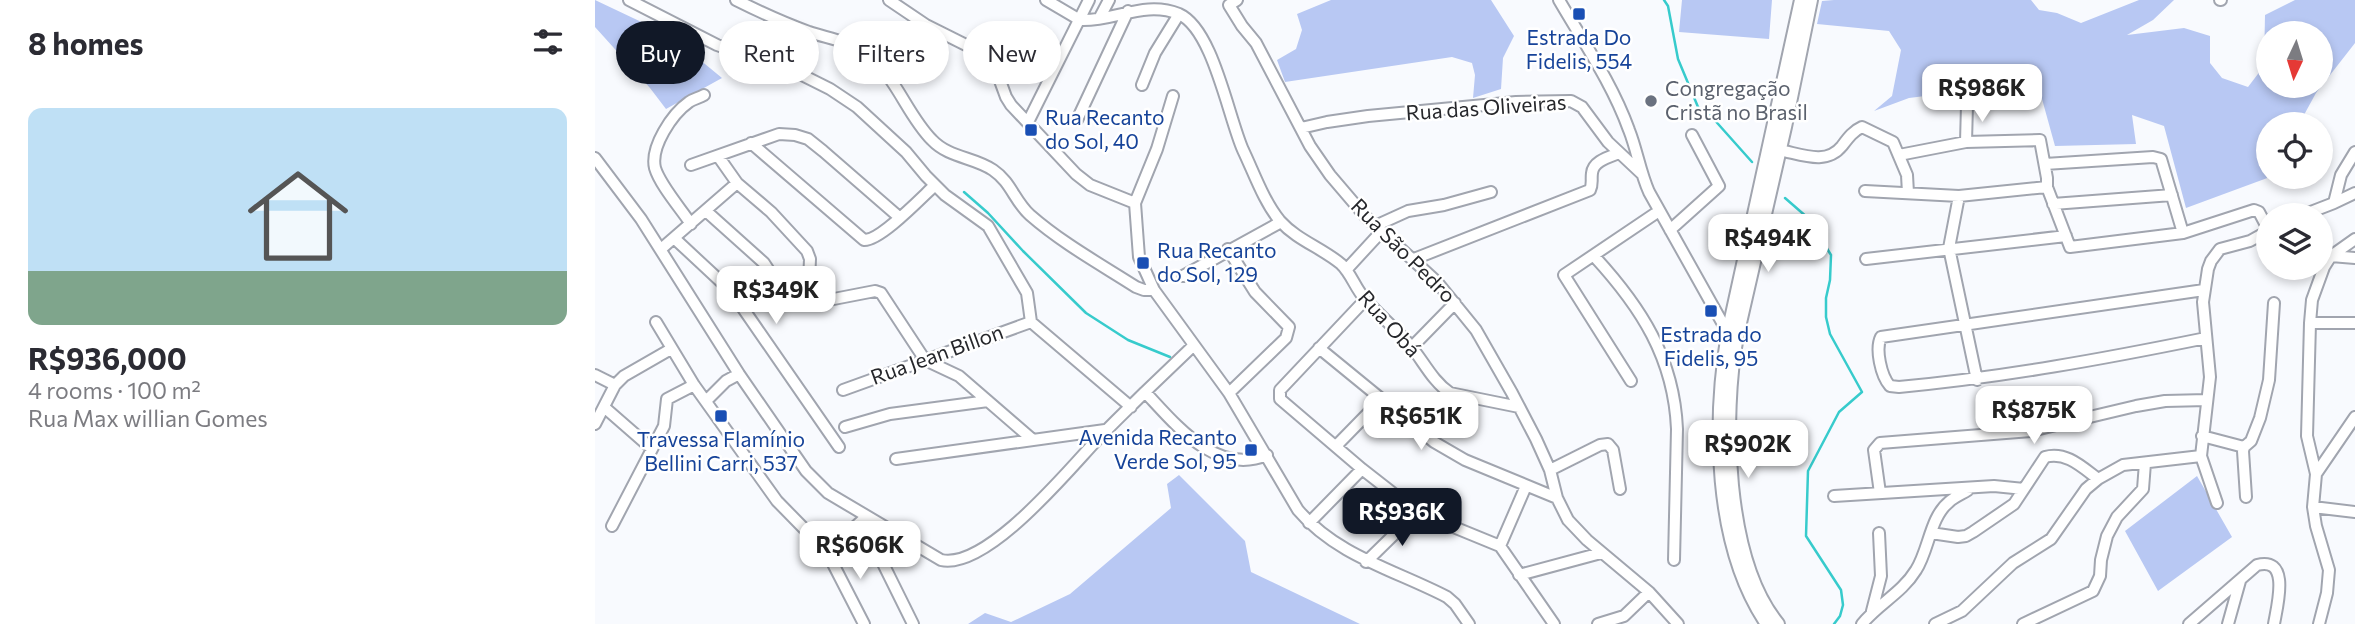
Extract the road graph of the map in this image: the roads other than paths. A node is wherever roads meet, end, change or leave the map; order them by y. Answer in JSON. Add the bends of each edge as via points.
{"nodes":[{"id":1,"x":629,"y":0,"type":"edge"},
{"id":2,"x":736,"y":0,"type":"edge"},
{"id":3,"x":889,"y":0,"type":"edge"},
{"id":4,"x":1046,"y":0,"type":"edge"},
{"id":5,"x":1089,"y":0,"type":"edge"},
{"id":6,"x":1109,"y":0,"type":"edge"},
{"id":7,"x":1559,"y":0,"type":"edge"},
{"id":8,"x":1801,"y":0,"type":"edge"},
{"id":9,"x":1811,"y":0,"type":"edge"},
{"id":10,"x":1233,"y":2,"type":"edge"},
{"id":11,"x":1128,"y":11,"type":"junction"},
{"id":12,"x":1179,"y":14,"type":"junction"},
{"id":13,"x":1100,"y":17,"type":"junction"},
{"id":14,"x":1080,"y":20,"type":"junction"},
{"id":15,"x":1142,"y":85,"type":"dead end"},
{"id":16,"x":704,"y":95,"type":"dead end"},
{"id":17,"x":1173,"y":96,"type":"dead end"},
{"id":18,"x":1967,"y":105,"type":"dead end"},
{"id":19,"x":1077,"y":120,"type":"dead end"},
{"id":20,"x":1028,"y":122,"type":"junction"},
{"id":21,"x":1301,"y":128,"type":"junction"},
{"id":22,"x":1692,"y":135,"type":"dead end"},
{"id":23,"x":1966,"y":142,"type":"junction"},
{"id":24,"x":751,"y":143,"type":"junction"},
{"id":25,"x":1779,"y":149,"type":"junction"},
{"id":26,"x":2355,"y":152,"type":"edge"},
{"id":27,"x":1619,"y":153,"type":"junction"},
{"id":28,"x":1899,"y":155,"type":"junction"},
{"id":29,"x":718,"y":156,"type":"junction"},
{"id":30,"x":595,"y":158,"type":"edge"},
{"id":31,"x":2045,"y":164,"type":"junction"},
{"id":32,"x":691,"y":165,"type":"dead end"},
{"id":33,"x":1769,"y":172,"type":"junction"},
{"id":34,"x":1641,"y":173,"type":"junction"},
{"id":35,"x":737,"y":183,"type":"junction"},
{"id":36,"x":934,"y":186,"type":"junction"},
{"id":37,"x":2047,"y":187,"type":"junction"},
{"id":38,"x":1865,"y":191,"type":"dead end"},
{"id":39,"x":1491,"y":192,"type":"dead end"},
{"id":40,"x":1908,"y":193,"type":"junction"},
{"id":41,"x":2355,"y":193,"type":"edge"},
{"id":42,"x":2172,"y":195,"type":"junction"},
{"id":43,"x":1959,"y":196,"type":"junction"},
{"id":44,"x":1135,"y":203,"type":"junction"},
{"id":45,"x":2334,"y":203,"type":"joint"},
{"id":46,"x":2053,"y":204,"type":"junction"},
{"id":47,"x":706,"y":211,"type":"junction"},
{"id":48,"x":1659,"y":211,"type":"junction"},
{"id":49,"x":2256,"y":211,"type":"edge"},
{"id":50,"x":899,"y":217,"type":"junction"},
{"id":51,"x":1280,"y":222,"type":"junction"},
{"id":52,"x":691,"y":224,"type":"junction"},
{"id":53,"x":1378,"y":229,"type":"junction"},
{"id":54,"x":1670,"y":230,"type":"junction"},
{"id":55,"x":2183,"y":233,"type":"junction"},
{"id":56,"x":2066,"y":236,"type":"junction"},
{"id":57,"x":674,"y":238,"type":"junction"},
{"id":58,"x":2256,"y":239,"type":"edge"},
{"id":59,"x":2355,"y":239,"type":"edge"},
{"id":60,"x":1949,"y":248,"type":"junction"},
{"id":61,"x":1228,"y":249,"type":"junction"},
{"id":62,"x":661,"y":250,"type":"junction"},
{"id":63,"x":2333,"y":255,"type":"edge"},
{"id":64,"x":1594,"y":256,"type":"junction"},
{"id":65,"x":2333,"y":256,"type":"edge"},
{"id":66,"x":2355,"y":258,"type":"edge"},
{"id":67,"x":1413,"y":259,"type":"junction"},
{"id":68,"x":1866,"y":259,"type":"dead end"},
{"id":69,"x":1346,"y":270,"type":"junction"},
{"id":70,"x":1183,"y":276,"type":"dead end"},
{"id":71,"x":2319,"y":280,"type":"edge"},
{"id":72,"x":1154,"y":290,"type":"junction"},
{"id":73,"x":2204,"y":290,"type":"junction"},
{"id":74,"x":1365,"y":300,"type":"junction"},
{"id":75,"x":1455,"y":303,"type":"junction"},
{"id":76,"x":2274,"y":303,"type":"dead end"},
{"id":77,"x":808,"y":304,"type":"junction"},
{"id":78,"x":656,"y":322,"type":"dead end"},
{"id":79,"x":1031,"y":322,"type":"junction"},
{"id":80,"x":2310,"y":323,"type":"junction"},
{"id":81,"x":2355,"y":323,"type":"edge"},
{"id":82,"x":1967,"y":325,"type":"junction"},
{"id":83,"x":1732,"y":335,"type":"junction"},
{"id":84,"x":2206,"y":338,"type":"junction"},
{"id":85,"x":1193,"y":346,"type":"junction"},
{"id":86,"x":1412,"y":347,"type":"junction"},
{"id":87,"x":1319,"y":348,"type":"junction"},
{"id":88,"x":671,"y":349,"type":"junction"},
{"id":89,"x":925,"y":360,"type":"junction"},
{"id":90,"x":739,"y":374,"type":"junction"},
{"id":91,"x":595,"y":375,"type":"edge"},
{"id":92,"x":1977,"y":380,"type":"junction"},
{"id":93,"x":1631,"y":381,"type":"dead end"},
{"id":94,"x":615,"y":384,"type":"junction"},
{"id":95,"x":694,"y":384,"type":"junction"},
{"id":96,"x":843,"y":390,"type":"dead end"},
{"id":97,"x":1145,"y":392,"type":"junction"},
{"id":98,"x":1229,"y":393,"type":"junction"},
{"id":99,"x":1381,"y":400,"type":"junction"},
{"id":100,"x":2207,"y":400,"type":"junction"},
{"id":101,"x":706,"y":401,"type":"junction"},
{"id":102,"x":988,"y":401,"type":"junction"},
{"id":103,"x":604,"y":407,"type":"junction"},
{"id":104,"x":1131,"y":407,"type":"junction"},
{"id":105,"x":1519,"y":407,"type":"junction"},
{"id":106,"x":2355,"y":417,"type":"edge"},
{"id":107,"x":595,"y":424,"type":"edge"},
{"id":108,"x":845,"y":427,"type":"dead end"},
{"id":109,"x":1106,"y":430,"type":"junction"},
{"id":110,"x":2202,"y":436,"type":"junction"},
{"id":111,"x":1033,"y":440,"type":"junction"},
{"id":112,"x":1337,"y":445,"type":"junction"},
{"id":113,"x":839,"y":447,"type":"dead end"},
{"id":114,"x":2244,"y":447,"type":"junction"},
{"id":115,"x":651,"y":448,"type":"junction"},
{"id":116,"x":1267,"y":455,"type":"junction"},
{"id":117,"x":2201,"y":456,"type":"junction"},
{"id":118,"x":896,"y":459,"type":"dead end"},
{"id":119,"x":2145,"y":463,"type":"junction"},
{"id":120,"x":1362,"y":469,"type":"junction"},
{"id":121,"x":1550,"y":470,"type":"junction"},
{"id":122,"x":2316,"y":474,"type":"junction"},
{"id":123,"x":2098,"y":479,"type":"junction"},
{"id":124,"x":1526,"y":486,"type":"junction"},
{"id":125,"x":1972,"y":488,"type":"junction"},
{"id":126,"x":1620,"y":489,"type":"dead end"},
{"id":127,"x":2024,"y":489,"type":"junction"},
{"id":128,"x":1880,"y":493,"type":"junction"},
{"id":129,"x":1834,"y":496,"type":"dead end"},
{"id":130,"x":2246,"y":497,"type":"dead end"},
{"id":131,"x":1557,"y":498,"type":"junction"},
{"id":132,"x":2217,"y":503,"type":"dead end"},
{"id":133,"x":2313,"y":507,"type":"junction"},
{"id":134,"x":1417,"y":512,"type":"junction"},
{"id":135,"x":2355,"y":512,"type":"edge"},
{"id":136,"x":864,"y":519,"type":"junction"},
{"id":137,"x":1310,"y":523,"type":"junction"},
{"id":138,"x":612,"y":526,"type":"dead end"},
{"id":139,"x":1879,"y":533,"type":"dead end"},
{"id":140,"x":1931,"y":533,"type":"junction"},
{"id":141,"x":1500,"y":546,"type":"junction"},
{"id":142,"x":827,"y":552,"type":"junction"},
{"id":143,"x":1601,"y":553,"type":"junction"},
{"id":144,"x":1674,"y":560,"type":"dead end"},
{"id":145,"x":950,"y":562,"type":"junction"},
{"id":146,"x":1366,"y":562,"type":"junction"},
{"id":147,"x":950,"y":575,"type":"dead end"},
{"id":148,"x":1519,"y":575,"type":"junction"},
{"id":149,"x":2240,"y":581,"type":"junction"},
{"id":150,"x":1649,"y":592,"type":"junction"},
{"id":151,"x":1872,"y":611,"type":"junction"},
{"id":152,"x":864,"y":624,"type":"edge"},
{"id":153,"x":913,"y":624,"type":"edge"},
{"id":154,"x":1469,"y":624,"type":"edge"},
{"id":155,"x":1554,"y":624,"type":"edge"},
{"id":156,"x":1598,"y":624,"type":"edge"},
{"id":157,"x":1678,"y":624,"type":"edge"},
{"id":158,"x":1767,"y":624,"type":"edge"},
{"id":159,"x":1778,"y":624,"type":"edge"},
{"id":160,"x":1862,"y":624,"type":"edge"},
{"id":161,"x":1935,"y":624,"type":"edge"},
{"id":162,"x":2023,"y":624,"type":"edge"},
{"id":163,"x":2189,"y":624,"type":"edge"},
{"id":164,"x":2228,"y":624,"type":"edge"},
{"id":165,"x":2274,"y":624,"type":"edge"},
{"id":166,"x":2319,"y":624,"type":"edge"}],
"edges":[{"from":1,"to":36,"type":"street","via":[[709,42],[830,89],[880,126]]},
{"from":2,"to":72,"type":"street","via":[[865,53],[940,147],[995,171],[1041,223],[1136,287]]},
{"from":3,"to":20,"type":"street","via":[[986,55],[1006,97]]},
{"from":4,"to":14,"type":"street"},
{"from":5,"to":14,"type":"street"},
{"from":6,"to":13,"type":"street"},
{"from":7,"to":34,"type":"street","via":[[1621,109]]},
{"from":8,"to":33,"type":"main road"},
{"from":9,"to":25,"type":"main road"},
{"from":10,"to":21,"type":"street","name":"Rua São Pedro"},
{"from":11,"to":12,"type":"street","via":[[1151,8]]},
{"from":11,"to":13,"type":"street"},
{"from":11,"to":19,"type":"street"},
{"from":12,"to":15,"type":"street"},
{"from":12,"to":51,"type":"street","via":[[1209,50],[1242,147]]},
{"from":13,"to":14,"type":"street"},
{"from":14,"to":20,"type":"street"},
{"from":16,"to":52,"type":"street","via":[[673,119],[655,157],[656,172]]},
{"from":17,"to":44,"type":"street"},
{"from":18,"to":23,"type":"street"},
{"from":20,"to":44,"type":"street","via":[[1090,185]]},
{"from":21,"to":27,"type":"street","name":"Rua das Oliveiras","via":[[1368,116],[1560,100],[1583,107]]},
{"from":21,"to":53,"type":"street","name":"Rua São Pedro","via":[[1330,175]]},
{"from":22,"to":54,"type":"street","via":[[1719,187]]},
{"from":23,"to":28,"type":"street"},
{"from":23,"to":31,"type":"street","via":[[2040,140]]},
{"from":24,"to":29,"type":"street"},
{"from":24,"to":50,"type":"street","via":[[779,134],[808,139]]},
{"from":24,"to":50,"type":"street","via":[[864,240],[871,240]]},
{"from":25,"to":28,"type":"street","via":[[1825,159],[1862,127],[1893,142]]},
{"from":25,"to":33,"type":"main road"},
{"from":26,"to":45,"type":"street","via":[[2341,175]]},
{"from":27,"to":34,"type":"street","name":"Rua das Oliveiras"},
{"from":27,"to":67,"type":"street","via":[[1593,168],[1590,190]]},
{"from":28,"to":40,"type":"street"},
{"from":29,"to":32,"type":"street"},
{"from":29,"to":35,"type":"street"},
{"from":30,"to":62,"type":"street"},
{"from":31,"to":37,"type":"street"},
{"from":31,"to":42,"type":"street","via":[[2153,156],[2161,159]]},
{"from":33,"to":83,"type":"main road"},
{"from":34,"to":48,"type":"street"},
{"from":35,"to":47,"type":"street"},
{"from":35,"to":77,"type":"street","via":[[807,251]]},
{"from":36,"to":50,"type":"street"},
{"from":36,"to":79,"type":"street","via":[[979,218],[994,235],[1027,292]]},
{"from":37,"to":43,"type":"street"},
{"from":37,"to":46,"type":"street"},
{"from":38,"to":40,"type":"street"},
{"from":39,"to":53,"type":"street","via":[[1408,211]]},
{"from":40,"to":43,"type":"street"},
{"from":41,"to":45,"type":"street"},
{"from":42,"to":46,"type":"street"},
{"from":42,"to":55,"type":"street"},
{"from":43,"to":60,"type":"street"},
{"from":44,"to":72,"type":"street","via":[[1139,257]]},
{"from":46,"to":56,"type":"street"},
{"from":47,"to":52,"type":"street"},
{"from":47,"to":77,"type":"street","via":[[764,263],[788,301]]},
{"from":48,"to":54,"type":"street"},
{"from":48,"to":64,"type":"street"},
{"from":49,"to":55,"type":"street"},
{"from":51,"to":61,"type":"street"},
{"from":51,"to":69,"type":"street"},
{"from":52,"to":57,"type":"street"},
{"from":53,"to":67,"type":"street","name":"Rua São Pedro"},
{"from":53,"to":69,"type":"street","name":"Rua Obá"},
{"from":54,"to":83,"type":"street"},
{"from":55,"to":56,"type":"street","via":[[2070,247]]},
{"from":56,"to":60,"type":"street"},
{"from":57,"to":62,"type":"street"},
{"from":57,"to":113,"type":"street","via":[[731,291]]},
{"from":58,"to":73,"type":"street","via":[[2216,254]]},
{"from":59,"to":63,"type":"street"},
{"from":60,"to":68,"type":"street"},
{"from":60,"to":82,"type":"street"},
{"from":61,"to":70,"type":"street"},
{"from":61,"to":98,"type":"street","via":[[1255,292],[1290,330]]},
{"from":62,"to":90,"type":"street"},
{"from":64,"to":93,"type":"street","via":[[1564,275]]},
{"from":64,"to":144,"type":"street","via":[[1649,326],[1669,372],[1677,429]]},
{"from":65,"to":66,"type":"street"},
{"from":67,"to":75,"type":"street","name":"Rua São Pedro"},
{"from":69,"to":74,"type":"street","name":"Rua Obá"},
{"from":71,"to":80,"type":"street"},
{"from":72,"to":85,"type":"street"},
{"from":73,"to":82,"type":"street"},
{"from":73,"to":84,"type":"street"},
{"from":74,"to":86,"type":"street","name":"Rua Obá"},
{"from":74,"to":87,"type":"street"},
{"from":75,"to":86,"type":"street"},
{"from":75,"to":105,"type":"street","name":"Rua São Pedro","via":[[1476,330]]},
{"from":76,"to":114,"type":"street","via":[[2269,380],[2251,441]]},
{"from":77,"to":89,"type":"street","via":[[879,292]]},
{"from":78,"to":88,"type":"street"},
{"from":79,"to":89,"type":"street","name":"Rua Jean Billon"},
{"from":79,"to":104,"type":"street"},
{"from":80,"to":81,"type":"street"},
{"from":80,"to":122,"type":"street","via":[[2306,422]]},
{"from":82,"to":92,"type":"street"},
{"from":82,"to":92,"type":"street","via":[[1881,337],[1878,344],[1890,386]]},
{"from":83,"to":158,"type":"main road","via":[[1720,399],[1723,485],[1738,566]]},
{"from":83,"to":159,"type":"main road","via":[[1729,444],[1742,547],[1753,582]]},
{"from":84,"to":92,"type":"street"},
{"from":84,"to":100,"type":"street"},
{"from":85,"to":97,"type":"street"},
{"from":85,"to":98,"type":"street"},
{"from":86,"to":105,"type":"street","name":"Rua Obá","via":[[1450,393]]},
{"from":87,"to":99,"type":"street"},
{"from":87,"to":112,"type":"street","via":[[1280,390],[1280,399]]},
{"from":88,"to":94,"type":"street"},
{"from":88,"to":95,"type":"street"},
{"from":89,"to":96,"type":"street","name":"Rua Jean Billon"},
{"from":89,"to":102,"type":"street","via":[[959,376]]},
{"from":90,"to":101,"type":"street"},
{"from":90,"to":136,"type":"street","via":[[817,484]]},
{"from":91,"to":94,"type":"street"},
{"from":94,"to":103,"type":"street"},
{"from":95,"to":101,"type":"street"},
{"from":95,"to":115,"type":"street","via":[[667,399],[665,421]]},
{"from":97,"to":104,"type":"street"},
{"from":97,"to":116,"type":"street","via":[[1183,432],[1210,452],[1248,460]]},
{"from":98,"to":116,"type":"street"},
{"from":99,"to":112,"type":"street"},
{"from":99,"to":124,"type":"street","via":[[1445,449]]},
{"from":100,"to":110,"type":"street"},
{"from":100,"to":128,"type":"street","via":[[2165,401],[2031,430],[1880,443],[1874,450]]},
{"from":101,"to":142,"type":"street","via":[[777,501]]},
{"from":102,"to":108,"type":"street","via":[[890,414]]},
{"from":102,"to":111,"type":"street"},
{"from":103,"to":107,"type":"street"},
{"from":103,"to":115,"type":"street"},
{"from":104,"to":109,"type":"street"},
{"from":105,"to":121,"type":"street","name":"Rua São Pedro"},
{"from":106,"to":122,"type":"street"},
{"from":109,"to":111,"type":"street"},
{"from":109,"to":145,"type":"street","via":[[1013,528]]},
{"from":110,"to":114,"type":"street"},
{"from":110,"to":117,"type":"street"},
{"from":111,"to":118,"type":"street"},
{"from":112,"to":120,"type":"street"},
{"from":114,"to":130,"type":"street"},
{"from":115,"to":138,"type":"street"},
{"from":116,"to":137,"type":"street"},
{"from":117,"to":119,"type":"street"},
{"from":117,"to":132,"type":"street"},
{"from":119,"to":123,"type":"street","via":[[2123,465]]},
{"from":119,"to":162,"type":"street","via":[[2143,489],[2117,517],[2107,536],[2093,591]]},
{"from":120,"to":134,"type":"street"},
{"from":120,"to":137,"type":"street"},
{"from":121,"to":126,"type":"street","via":[[1608,444]]},
{"from":121,"to":131,"type":"street","name":"Rua São Pedro"},
{"from":122,"to":133,"type":"street"},
{"from":123,"to":127,"type":"street","via":[[2076,462],[2052,455],[2040,462]]},
{"from":123,"to":161,"type":"street","via":[[2051,539],[2013,563],[1962,611]]},
{"from":124,"to":131,"type":"street"},
{"from":124,"to":141,"type":"street"},
{"from":125,"to":127,"type":"street"},
{"from":125,"to":128,"type":"street"},
{"from":125,"to":140,"type":"street","via":[[1946,503]]},
{"from":127,"to":140,"type":"street","via":[[2014,504],[1966,536]]},
{"from":128,"to":129,"type":"street"},
{"from":131,"to":143,"type":"street","name":"Rua São Pedro","via":[[1568,520]]},
{"from":133,"to":135,"type":"street"},
{"from":133,"to":166,"type":"street","via":[[2329,570]]},
{"from":134,"to":141,"type":"street"},
{"from":134,"to":146,"type":"street"},
{"from":136,"to":142,"type":"street"},
{"from":136,"to":145,"type":"street"},
{"from":136,"to":153,"type":"street"},
{"from":137,"to":146,"type":"street"},
{"from":139,"to":151,"type":"street","via":[[1881,576]]},
{"from":140,"to":151,"type":"street","via":[[1910,579]]},
{"from":141,"to":148,"type":"street"},
{"from":142,"to":152,"type":"street"},
{"from":143,"to":148,"type":"street"},
{"from":143,"to":150,"type":"street","name":"Rua São Pedro"},
{"from":145,"to":147,"type":"street"},
{"from":146,"to":154,"type":"street","via":[[1447,597]]},
{"from":148,"to":155,"type":"street"},
{"from":149,"to":163,"type":"street"},
{"from":149,"to":164,"type":"street"},
{"from":149,"to":165,"type":"street","via":[[2261,564],[2277,571],[2280,581]]},
{"from":150,"to":156,"type":"street","via":[[1624,616]]},
{"from":150,"to":157,"type":"street","name":"Rua São Pedro"},
{"from":151,"to":160,"type":"street"}]}
